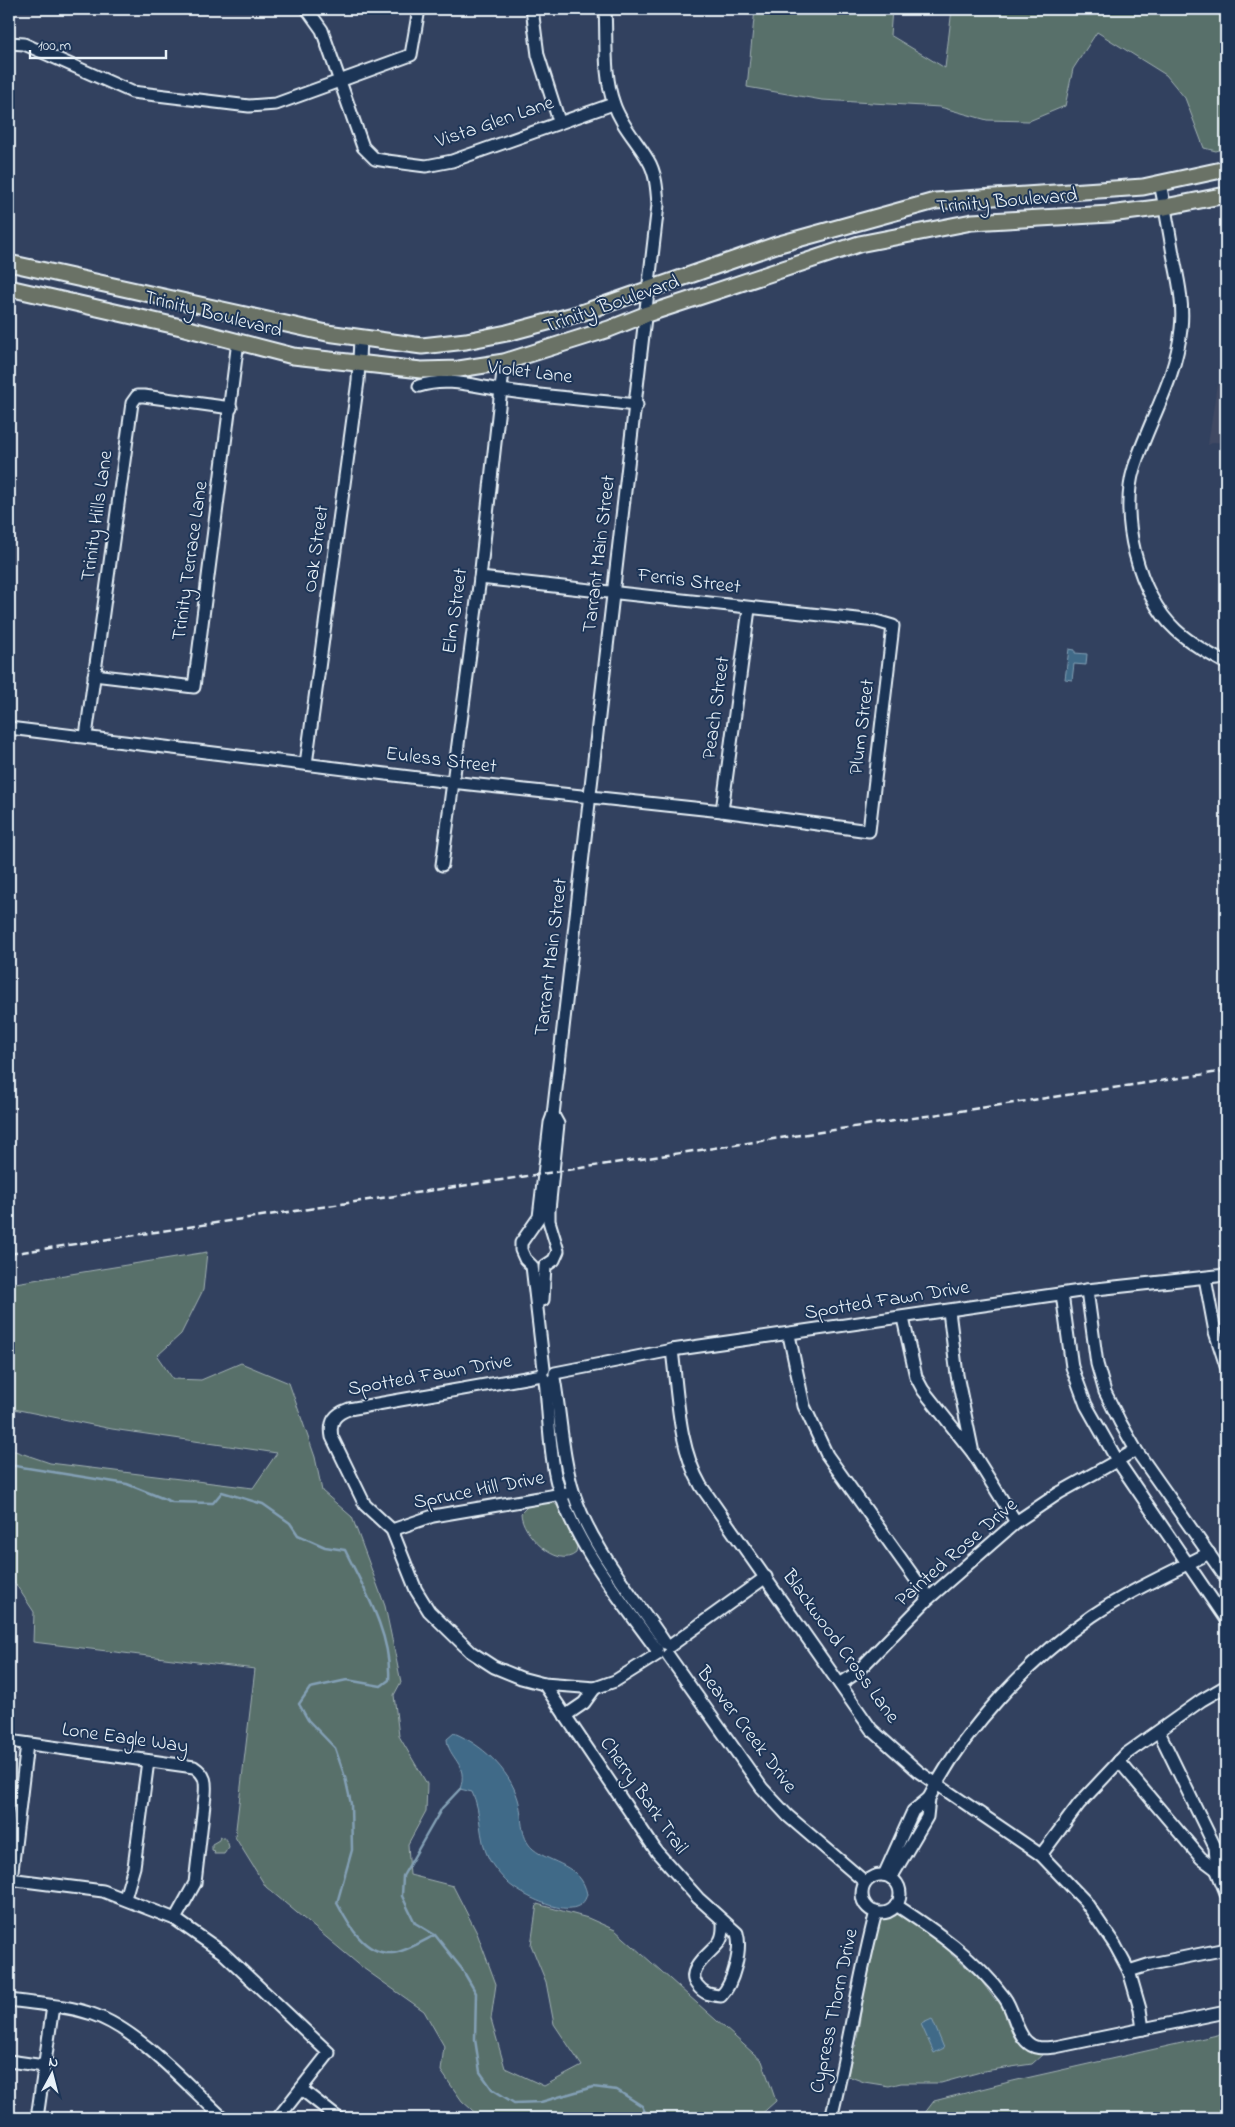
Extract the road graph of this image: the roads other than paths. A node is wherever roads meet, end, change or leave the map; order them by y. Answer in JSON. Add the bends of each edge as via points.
{"nodes":[{"id":1,"x":307,"y":9,"type":"edge"},
{"id":2,"x":419,"y":9,"type":"edge"},
{"id":3,"x":532,"y":9,"type":"edge"},
{"id":4,"x":605,"y":9,"type":"edge"},
{"id":5,"x":9,"y":43,"type":"edge"},
{"id":6,"x":340,"y":81,"type":"junction"},
{"id":7,"x":613,"y":104,"type":"junction"},
{"id":8,"x":559,"y":121,"type":"junction"},
{"id":9,"x":1226,"y":168,"type":"edge"},
{"id":10,"x":1160,"y":183,"type":"junction"},
{"id":11,"x":1226,"y":194,"type":"edge"},
{"id":12,"x":1166,"y":207,"type":"junction"},
{"id":13,"x":9,"y":263,"type":"edge"},
{"id":14,"x":9,"y":288,"type":"edge"},
{"id":15,"x":650,"y":288,"type":"junction"},
{"id":16,"x":647,"y":314,"type":"junction"},
{"id":17,"x":360,"y":339,"type":"junction"},
{"id":18,"x":238,"y":341,"type":"junction"},
{"id":19,"x":504,"y":362,"type":"junction"},
{"id":20,"x":360,"y":364,"type":"junction"},
{"id":21,"x":419,"y":386,"type":"dead end"},
{"id":22,"x":503,"y":390,"type":"junction"},
{"id":23,"x":637,"y":405,"type":"junction"},
{"id":24,"x":231,"y":408,"type":"junction"},
{"id":25,"x":480,"y":578,"type":"junction"},
{"id":26,"x":614,"y":591,"type":"junction"},
{"id":27,"x":749,"y":609,"type":"junction"},
{"id":28,"x":892,"y":626,"type":"joint"},
{"id":29,"x":1226,"y":663,"type":"edge"},
{"id":30,"x":94,"y":674,"type":"junction"},
{"id":31,"x":9,"y":728,"type":"edge"},
{"id":32,"x":86,"y":736,"type":"junction"},
{"id":33,"x":306,"y":764,"type":"junction"},
{"id":34,"x":452,"y":782,"type":"junction"},
{"id":35,"x":590,"y":796,"type":"junction"},
{"id":36,"x":722,"y":811,"type":"junction"},
{"id":37,"x":869,"y":832,"type":"joint"},
{"id":38,"x":442,"y":865,"type":"dead end"},
{"id":39,"x":548,"y":1173,"type":"junction"},
{"id":40,"x":532,"y":1266,"type":"junction"},
{"id":41,"x":545,"y":1266,"type":"junction"},
{"id":42,"x":1226,"y":1275,"type":"edge"},
{"id":43,"x":1205,"y":1278,"type":"junction"},
{"id":44,"x":1087,"y":1290,"type":"junction"},
{"id":45,"x":1062,"y":1294,"type":"junction"},
{"id":46,"x":949,"y":1311,"type":"junction"},
{"id":47,"x":903,"y":1318,"type":"junction"},
{"id":48,"x":789,"y":1335,"type":"junction"},
{"id":49,"x":672,"y":1350,"type":"junction"},
{"id":50,"x":1226,"y":1366,"type":"edge"},
{"id":51,"x":549,"y":1374,"type":"junction"},
{"id":52,"x":1136,"y":1450,"type":"junction"},
{"id":53,"x":973,"y":1453,"type":"junction"},
{"id":54,"x":1117,"y":1460,"type":"junction"},
{"id":55,"x":573,"y":1492,"type":"junction"},
{"id":56,"x":561,"y":1494,"type":"junction"},
{"id":57,"x":1016,"y":1522,"type":"junction"},
{"id":58,"x":392,"y":1530,"type":"junction"},
{"id":59,"x":1209,"y":1553,"type":"junction"},
{"id":60,"x":1188,"y":1564,"type":"junction"},
{"id":61,"x":766,"y":1577,"type":"junction"},
{"id":62,"x":1226,"y":1578,"type":"edge"},
{"id":63,"x":929,"y":1598,"type":"junction"},
{"id":64,"x":1226,"y":1620,"type":"edge"},
{"id":65,"x":664,"y":1650,"type":"junction"},
{"id":66,"x":544,"y":1684,"type":"junction"},
{"id":67,"x":840,"y":1684,"type":"junction"},
{"id":68,"x":1226,"y":1686,"type":"edge"},
{"id":69,"x":595,"y":1688,"type":"junction"},
{"id":70,"x":565,"y":1716,"type":"junction"},
{"id":71,"x":1159,"y":1732,"type":"junction"},
{"id":72,"x":9,"y":1741,"type":"edge"},
{"id":73,"x":27,"y":1744,"type":"junction"},
{"id":74,"x":148,"y":1761,"type":"junction"},
{"id":75,"x":1119,"y":1761,"type":"junction"},
{"id":76,"x":936,"y":1784,"type":"junction"},
{"id":77,"x":1041,"y":1855,"type":"junction"},
{"id":78,"x":1217,"y":1870,"type":"junction"},
{"id":79,"x":888,"y":1876,"type":"junction"},
{"id":80,"x":10,"y":1879,"type":"edge"},
{"id":81,"x":865,"y":1882,"type":"junction"},
{"id":82,"x":1226,"y":1893,"type":"edge"},
{"id":83,"x":125,"y":1898,"type":"junction"},
{"id":84,"x":896,"y":1905,"type":"junction"},
{"id":85,"x":876,"y":1912,"type":"junction"},
{"id":86,"x":176,"y":1919,"type":"junction"},
{"id":87,"x":723,"y":1922,"type":"junction"},
{"id":88,"x":1226,"y":1948,"type":"edge"},
{"id":89,"x":1129,"y":1971,"type":"junction"},
{"id":90,"x":9,"y":2000,"type":"edge"},
{"id":91,"x":52,"y":2006,"type":"junction"},
{"id":92,"x":1226,"y":2012,"type":"edge"},
{"id":93,"x":1143,"y":2029,"type":"junction"},
{"id":94,"x":9,"y":2061,"type":"edge"},
{"id":95,"x":44,"y":2066,"type":"junction"},
{"id":96,"x":302,"y":2089,"type":"junction"},
{"id":97,"x":37,"y":2118,"type":"edge"},
{"id":98,"x":223,"y":2118,"type":"edge"},
{"id":99,"x":278,"y":2118,"type":"edge"},
{"id":100,"x":338,"y":2118,"type":"edge"},
{"id":101,"x":831,"y":2118,"type":"edge"}],
"edges":[{"from":1,"to":6,"type":"street","name":"Vista Glen Lane","via":[[322,30]]},
{"from":2,"to":6,"type":"street","via":[[411,55]]},
{"from":3,"to":8,"type":"street","via":[[538,55]]},
{"from":4,"to":7,"type":"street","name":"Tarrant Main Street","via":[[607,69]]},
{"from":5,"to":6,"type":"street","via":[[24,44],[132,92],[240,105],[276,104]]},
{"from":6,"to":8,"type":"street","name":"Vista Glen Lane","via":[[363,147],[375,159],[426,166],[452,161]]},
{"from":7,"to":8,"type":"street","name":"Vista Glen Lane"},
{"from":7,"to":15,"type":"street","name":"Tarrant Main Street","via":[[654,173],[658,204]]},
{"from":9,"to":10,"type":"main road","name":"Trinity Boulevard"},
{"from":10,"to":12,"type":"street"},
{"from":10,"to":15,"type":"main road","name":"Trinity Boulevard","via":[[1111,190],[935,201],[776,245]]},
{"from":11,"to":12,"type":"main road","name":"Trinity Boulevard"},
{"from":12,"to":16,"type":"main road","name":"Trinity Boulevard","via":[[1049,219],[972,222],[935,228],[859,244]]},
{"from":12,"to":29,"type":"street","via":[[1179,285],[1182,329],[1168,389],[1130,482],[1133,548],[1147,589],[1164,616],[1175,629]]},
{"from":13,"to":17,"type":"main road","name":"Trinity Boulevard"},
{"from":14,"to":18,"type":"main road","name":"Trinity Boulevard"},
{"from":15,"to":16,"type":"street","name":"Tarrant Main Street"},
{"from":15,"to":17,"type":"main road","name":"Trinity Boulevard","via":[[581,313],[466,341],[422,346]]},
{"from":16,"to":19,"type":"main road","name":"Trinity Boulevard"},
{"from":16,"to":23,"type":"street","name":"Tarrant Main Street"},
{"from":17,"to":20,"type":"street","name":"Oak Street"},
{"from":18,"to":20,"type":"main road","name":"Trinity Boulevard","via":[[293,356]]},
{"from":18,"to":24,"type":"street","name":"Trinity Terrace Lane"},
{"from":19,"to":20,"type":"main road","name":"Trinity Boulevard","via":[[459,369],[421,370]]},
{"from":19,"to":22,"type":"street","name":"Elm Street"},
{"from":20,"to":33,"type":"street","name":"Oak Street"},
{"from":21,"to":22,"type":"street","name":"Violet Lane","via":[[442,381]]},
{"from":22,"to":23,"type":"street","name":"Violet Lane"},
{"from":22,"to":25,"type":"street","name":"Elm Street"},
{"from":23,"to":26,"type":"street","name":"Tarrant Main Street"},
{"from":24,"to":30,"type":"street","name":"Trinity Hills Lane","via":[[144,396],[137,396],[132,403]]},
{"from":24,"to":30,"type":"street","name":"Trinity Terrace Lane","via":[[194,687]]},
{"from":25,"to":26,"type":"street","name":"Ferris Street"},
{"from":25,"to":34,"type":"street","name":"Elm Street"},
{"from":26,"to":27,"type":"street","name":"Ferris Street"},
{"from":26,"to":35,"type":"street","name":"Tarrant Main Street"},
{"from":27,"to":28,"type":"street","name":"Ferris Street","via":[[876,621]]},
{"from":27,"to":36,"type":"street","name":"Peach Street"},
{"from":28,"to":37,"type":"street","name":"Plum Street"},
{"from":30,"to":32,"type":"street","name":"Trinity Hills Lane"},
{"from":31,"to":32,"type":"street","name":"Euless Street"},
{"from":32,"to":33,"type":"street","name":"Euless Street"},
{"from":33,"to":34,"type":"street","name":"Euless Street"},
{"from":34,"to":35,"type":"street","name":"Euless Street"},
{"from":34,"to":38,"type":"street","name":"Elm Street"},
{"from":35,"to":36,"type":"street","name":"Euless Street"},
{"from":35,"to":39,"type":"street","name":"Tarrant Main Street","via":[[553,1115],[558,1124]]},
{"from":36,"to":37,"type":"street","name":"Euless Street"},
{"from":39,"to":40,"type":"street","name":"Beaver Creek Drive","via":[[539,1217],[521,1243],[525,1259]]},
{"from":39,"to":41,"type":"street","name":"Beaver Creek Drive","via":[[549,1221],[558,1252],[554,1260]]},
{"from":40,"to":41,"type":"street"},
{"from":40,"to":51,"type":"street","name":"Beaver Creek Drive"},
{"from":41,"to":51,"type":"street","name":"Beaver Creek Drive","via":[[542,1297]]},
{"from":42,"to":43,"type":"street","name":"Spotted Fawn Drive"},
{"from":43,"to":44,"type":"street","name":"Spotted Fawn Drive"},
{"from":43,"to":50,"type":"street","via":[[1215,1332]]},
{"from":44,"to":45,"type":"street","name":"Spotted Fawn Drive"},
{"from":44,"to":52,"type":"street","via":[[1097,1364],[1105,1392]]},
{"from":45,"to":46,"type":"street","name":"Spotted Fawn Drive"},
{"from":45,"to":54,"type":"street","via":[[1072,1367],[1078,1386]]},
{"from":46,"to":47,"type":"street","name":"Spotted Fawn Drive"},
{"from":46,"to":53,"type":"street","via":[[957,1375]]},
{"from":47,"to":48,"type":"street","name":"Spotted Fawn Drive"},
{"from":47,"to":53,"type":"street","via":[[916,1377]]},
{"from":48,"to":49,"type":"street","name":"Spotted Fawn Drive"},
{"from":48,"to":63,"type":"street","via":[[804,1406],[827,1455]]},
{"from":49,"to":51,"type":"street","name":"Spotted Fawn Drive"},
{"from":49,"to":61,"type":"street","name":"Blackwood Cross Lane","via":[[690,1467]]},
{"from":51,"to":55,"type":"street","name":"Beaver Creek Drive"},
{"from":51,"to":56,"type":"street","name":"Beaver Creek Drive","via":[[554,1466]]},
{"from":51,"to":58,"type":"street","name":"Spotted Fawn Drive","via":[[338,1413],[332,1423],[332,1437],[365,1505]]},
{"from":52,"to":54,"type":"street","name":"Painted Rose Drive"},
{"from":52,"to":59,"type":"street"},
{"from":53,"to":57,"type":"street"},
{"from":54,"to":57,"type":"street","name":"Painted Rose Drive"},
{"from":54,"to":60,"type":"street"},
{"from":55,"to":56,"type":"street","name":"Spruce Hill Drive"},
{"from":55,"to":65,"type":"street","name":"Beaver Creek Drive","via":[[603,1553]]},
{"from":56,"to":58,"type":"street","name":"Spruce Hill Drive","via":[[433,1516]]},
{"from":56,"to":65,"type":"street","name":"Beaver Creek Drive","via":[[568,1515],[624,1606]]},
{"from":57,"to":63,"type":"street","name":"Painted Rose Drive"},
{"from":58,"to":66,"type":"street","via":[[416,1590],[443,1627],[494,1667]]},
{"from":59,"to":60,"type":"street"},
{"from":59,"to":62,"type":"street"},
{"from":60,"to":64,"type":"street"},
{"from":60,"to":76,"type":"street","via":[[1137,1589],[1092,1617],[1042,1657],[1005,1692],[958,1750]]},
{"from":61,"to":65,"type":"street"},
{"from":61,"to":67,"type":"street","name":"Blackwood Cross Lane"},
{"from":63,"to":67,"type":"street","name":"Painted Rose Drive","via":[[856,1673]]},
{"from":65,"to":69,"type":"street","via":[[615,1681]]},
{"from":65,"to":81,"type":"street","name":"Beaver Creek Drive","via":[[762,1788],[788,1816]]},
{"from":66,"to":69,"type":"street"},
{"from":66,"to":70,"type":"street","name":"Cherry Bark Trail"},
{"from":67,"to":76,"type":"street","name":"Blackwood Cross Lane","via":[[871,1729]]},
{"from":68,"to":71,"type":"street"},
{"from":69,"to":70,"type":"street","via":[[584,1704]]},
{"from":70,"to":87,"type":"street","name":"Cherry Bark Trail","via":[[657,1852]]},
{"from":71,"to":75,"type":"street"},
{"from":71,"to":78,"type":"street","via":[[1214,1847]]},
{"from":72,"to":73,"type":"street","name":"Lone Eagle Way"},
{"from":73,"to":74,"type":"street","name":"Lone Eagle Way"},
{"from":73,"to":80,"type":"street"},
{"from":74,"to":83,"type":"street","via":[[134,1867]]},
{"from":74,"to":86,"type":"street","name":"Lone Eagle Way","via":[[194,1767],[203,1773],[206,1782],[195,1883]]},
{"from":75,"to":77,"type":"street","via":[[1079,1804]]},
{"from":75,"to":78,"type":"street","via":[[1201,1858]]},
{"from":76,"to":77,"type":"street","name":"Blackwood Cross Lane"},
{"from":76,"to":79,"type":"street","via":[[929,1798],[927,1817]]},
{"from":77,"to":89,"type":"street","name":"Blackwood Cross Lane","via":[[1085,1901]]},
{"from":78,"to":82,"type":"street"},
{"from":79,"to":81,"type":"street","via":[[873,1876]]},
{"from":79,"to":84,"type":"street","via":[[899,1888]]},
{"from":80,"to":83,"type":"street","via":[[103,1891]]},
{"from":81,"to":85,"type":"street","via":[[862,1897]]},
{"from":83,"to":86,"type":"street"},
{"from":84,"to":85,"type":"street","via":[[886,1912]]},
{"from":84,"to":93,"type":"street","via":[[934,1930],[982,1971],[1006,1999],[1020,2033],[1031,2046],[1040,2049],[1055,2047]]},
{"from":85,"to":101,"type":"street","name":"Cypress Thorn Drive"},
{"from":86,"to":96,"type":"street","via":[[222,1952],[329,2053]]},
{"from":87,"to":87,"type":"street","name":"Cherry Bark Trail","via":[[737,1933],[738,1945],[731,1983],[720,1996],[704,1993],[695,1982],[694,1975],[696,1968],[720,1941]]},
{"from":88,"to":89,"type":"street"},
{"from":89,"to":93,"type":"street","name":"Blackwood Cross Lane"},
{"from":90,"to":91,"type":"street"},
{"from":91,"to":95,"type":"street"},
{"from":91,"to":98,"type":"street","via":[[90,2013],[121,2027]]},
{"from":92,"to":93,"type":"street"},
{"from":94,"to":95,"type":"street"},
{"from":95,"to":97,"type":"street"},
{"from":96,"to":99,"type":"street"},
{"from":96,"to":100,"type":"street"}]}
